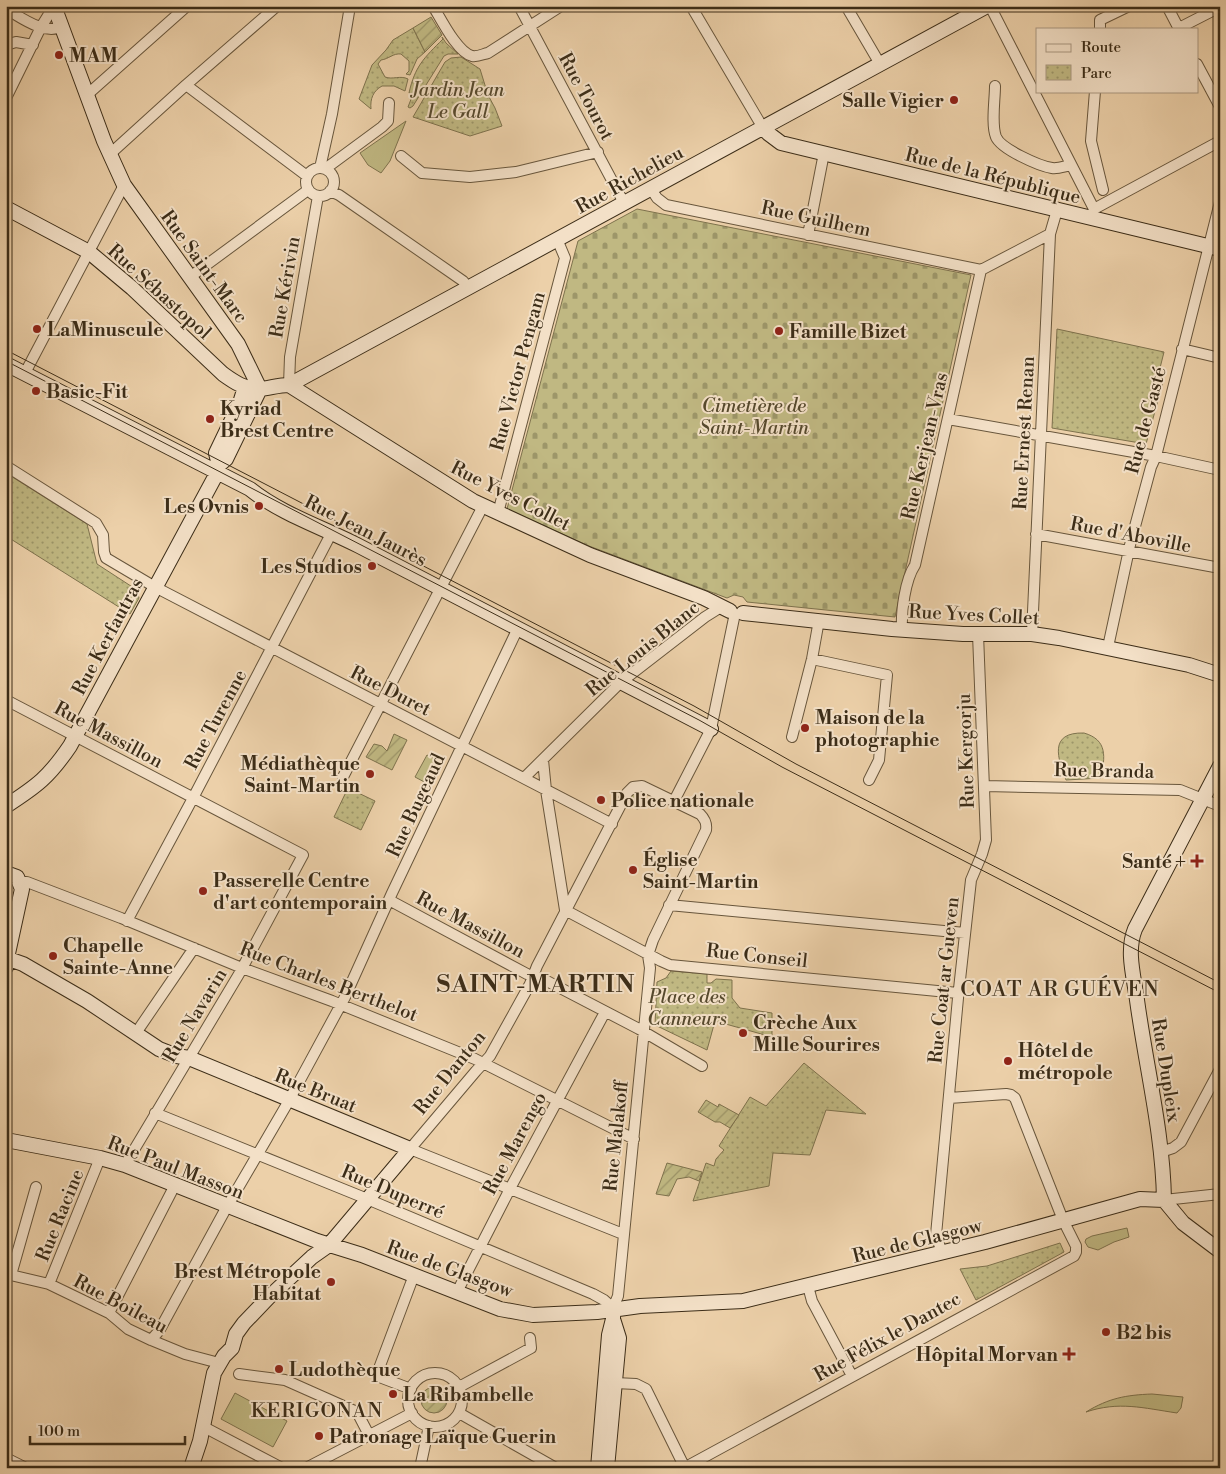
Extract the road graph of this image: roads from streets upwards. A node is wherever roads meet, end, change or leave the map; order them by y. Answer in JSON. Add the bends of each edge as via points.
{"nodes":[{"id":1,"x":54,"y":6,"type":"edge"},
{"id":2,"x":187,"y":6,"type":"edge"},
{"id":3,"x":277,"y":6,"type":"edge"},
{"id":4,"x":350,"y":6,"type":"edge"},
{"id":5,"x":433,"y":6,"type":"edge"},
{"id":6,"x":519,"y":6,"type":"edge"},
{"id":7,"x":561,"y":6,"type":"edge"},
{"id":8,"x":691,"y":6,"type":"edge"},
{"id":9,"x":846,"y":6,"type":"edge"},
{"id":10,"x":988,"y":6,"type":"edge"},
{"id":11,"x":1129,"y":6,"type":"edge"},
{"id":12,"x":1167,"y":6,"type":"edge"},
{"id":13,"x":1220,"y":8,"type":"edge"},
{"id":14,"x":6,"y":9,"type":"edge"},
{"id":15,"x":63,"y":26,"type":"junction"},
{"id":16,"x":529,"y":26,"type":"junction"},
{"id":17,"x":41,"y":27,"type":"junction"},
{"id":18,"x":1100,"y":28,"type":"edge"},
{"id":19,"x":1178,"y":28,"type":"edge"},
{"id":20,"x":1181,"y":28,"type":"edge"},
{"id":21,"x":6,"y":45,"type":"edge"},
{"id":22,"x":33,"y":45,"type":"junction"},
{"id":23,"x":880,"y":64,"type":"junction"},
{"id":24,"x":1198,"y":66,"type":"edge"},
{"id":25,"x":186,"y":85,"type":"junction"},
{"id":26,"x":995,"y":86,"type":"dead end"},
{"id":27,"x":1095,"y":92,"type":"edge"},
{"id":28,"x":88,"y":94,"type":"junction"},
{"id":29,"x":6,"y":98,"type":"edge"},
{"id":30,"x":389,"y":103,"type":"dead end"},
{"id":31,"x":1220,"y":107,"type":"edge"},
{"id":32,"x":763,"y":128,"type":"junction"},
{"id":33,"x":1220,"y":141,"type":"edge"},
{"id":34,"x":598,"y":152,"type":"junction"},
{"id":35,"x":824,"y":153,"type":"junction"},
{"id":36,"x":110,"y":154,"type":"junction"},
{"id":37,"x":401,"y":156,"type":"dead end"},
{"id":38,"x":1071,"y":165,"type":"junction"},
{"id":39,"x":322,"y":169,"type":"junction"},
{"id":40,"x":307,"y":176,"type":"junction"},
{"id":41,"x":124,"y":185,"type":"junction"},
{"id":42,"x":651,"y":189,"type":"junction"},
{"id":43,"x":308,"y":190,"type":"junction"},
{"id":44,"x":1103,"y":190,"type":"dead end"},
{"id":45,"x":330,"y":191,"type":"junction"},
{"id":46,"x":318,"y":196,"type":"junction"},
{"id":47,"x":1220,"y":202,"type":"edge"},
{"id":48,"x":624,"y":204,"type":"junction"},
{"id":49,"x":6,"y":208,"type":"edge"},
{"id":50,"x":1057,"y":210,"type":"junction"},
{"id":51,"x":1092,"y":213,"type":"junction"},
{"id":52,"x":1050,"y":234,"type":"junction"},
{"id":53,"x":808,"y":235,"type":"junction"},
{"id":54,"x":557,"y":239,"type":"junction"},
{"id":55,"x":1214,"y":248,"type":"edge"},
{"id":56,"x":89,"y":252,"type":"junction"},
{"id":57,"x":981,"y":270,"type":"junction"},
{"id":58,"x":190,"y":277,"type":"junction"},
{"id":59,"x":468,"y":288,"type":"junction"},
{"id":60,"x":1182,"y":349,"type":"junction"},
{"id":61,"x":1220,"y":358,"type":"edge"},
{"id":62,"x":8,"y":368,"type":"edge"},
{"id":63,"x":25,"y":373,"type":"junction"},
{"id":64,"x":289,"y":385,"type":"junction"},
{"id":65,"x":245,"y":387,"type":"junction"},
{"id":66,"x":260,"y":389,"type":"junction"},
{"id":67,"x":948,"y":419,"type":"junction"},
{"id":68,"x":1041,"y":436,"type":"junction"},
{"id":69,"x":1156,"y":456,"type":"junction"},
{"id":70,"x":6,"y":466,"type":"edge"},
{"id":71,"x":218,"y":469,"type":"junction"},
{"id":72,"x":1220,"y":470,"type":"edge"},
{"id":73,"x":483,"y":506,"type":"junction"},
{"id":74,"x":498,"y":513,"type":"junction"},
{"id":75,"x":332,"y":532,"type":"junction"},
{"id":76,"x":1036,"y":534,"type":"junction"},
{"id":77,"x":1128,"y":551,"type":"junction"},
{"id":78,"x":1220,"y":568,"type":"edge"},
{"id":79,"x":155,"y":587,"type":"junction"},
{"id":80,"x":440,"y":588,"type":"junction"},
{"id":81,"x":732,"y":612,"type":"junction"},
{"id":82,"x":819,"y":620,"type":"junction"},
{"id":83,"x":518,"y":628,"type":"junction"},
{"id":84,"x":902,"y":629,"type":"junction"},
{"id":85,"x":978,"y":634,"type":"junction"},
{"id":86,"x":1032,"y":634,"type":"junction"},
{"id":87,"x":1108,"y":647,"type":"junction"},
{"id":88,"x":272,"y":648,"type":"junction"},
{"id":89,"x":812,"y":659,"type":"junction"},
{"id":90,"x":1202,"y":669,"type":"junction"},
{"id":91,"x":1220,"y":676,"type":"edge"},
{"id":92,"x":1220,"y":681,"type":"edge"},
{"id":93,"x":621,"y":682,"type":"junction"},
{"id":94,"x":6,"y":700,"type":"edge"},
{"id":95,"x":380,"y":704,"type":"junction"},
{"id":96,"x":711,"y":728,"type":"junction"},
{"id":97,"x":74,"y":736,"type":"junction"},
{"id":98,"x":792,"y":737,"type":"dead end"},
{"id":99,"x":462,"y":746,"type":"junction"},
{"id":100,"x":544,"y":760,"type":"junction"},
{"id":101,"x":1220,"y":766,"type":"edge"},
{"id":102,"x":343,"y":777,"type":"dead end"},
{"id":103,"x":524,"y":778,"type":"junction"},
{"id":104,"x":868,"y":780,"type":"dead end"},
{"id":105,"x":985,"y":786,"type":"junction"},
{"id":106,"x":546,"y":790,"type":"junction"},
{"id":107,"x":193,"y":798,"type":"junction"},
{"id":108,"x":1204,"y":799,"type":"junction"},
{"id":109,"x":674,"y":800,"type":"junction"},
{"id":110,"x":6,"y":806,"type":"edge"},
{"id":111,"x":1220,"y":806,"type":"edge"},
{"id":112,"x":612,"y":824,"type":"junction"},
{"id":113,"x":303,"y":855,"type":"joint"},
{"id":114,"x":976,"y":866,"type":"joint"},
{"id":115,"x":6,"y":873,"type":"edge"},
{"id":116,"x":20,"y":882,"type":"junction"},
{"id":117,"x":389,"y":900,"type":"junction"},
{"id":118,"x":670,"y":905,"type":"junction"},
{"id":119,"x":566,"y":910,"type":"junction"},
{"id":120,"x":127,"y":921,"type":"junction"},
{"id":121,"x":964,"y":933,"type":"junction"},
{"id":122,"x":194,"y":948,"type":"junction"},
{"id":123,"x":648,"y":955,"type":"junction"},
{"id":124,"x":6,"y":958,"type":"edge"},
{"id":125,"x":6,"y":967,"type":"edge"},
{"id":126,"x":242,"y":968,"type":"junction"},
{"id":127,"x":534,"y":976,"type":"junction"},
{"id":128,"x":958,"y":993,"type":"junction"},
{"id":129,"x":340,"y":1005,"type":"junction"},
{"id":130,"x":605,"y":1012,"type":"junction"},
{"id":131,"x":644,"y":1032,"type":"junction"},
{"id":132,"x":136,"y":1033,"type":"junction"},
{"id":133,"x":189,"y":1058,"type":"junction"},
{"id":134,"x":483,"y":1063,"type":"junction"},
{"id":135,"x":702,"y":1066,"type":"dead end"},
{"id":136,"x":1220,"y":1069,"type":"edge"},
{"id":137,"x":949,"y":1098,"type":"junction"},
{"id":138,"x":289,"y":1099,"type":"junction"},
{"id":139,"x":557,"y":1100,"type":"junction"},
{"id":140,"x":155,"y":1113,"type":"junction"},
{"id":141,"x":634,"y":1139,"type":"junction"},
{"id":142,"x":6,"y":1140,"type":"edge"},
{"id":143,"x":410,"y":1149,"type":"junction"},
{"id":144,"x":1161,"y":1152,"type":"junction"},
{"id":145,"x":257,"y":1155,"type":"junction"},
{"id":146,"x":100,"y":1158,"type":"junction"},
{"id":147,"x":125,"y":1165,"type":"junction"},
{"id":148,"x":174,"y":1185,"type":"junction"},
{"id":149,"x":36,"y":1187,"type":"dead end"},
{"id":150,"x":510,"y":1188,"type":"junction"},
{"id":151,"x":1220,"y":1194,"type":"edge"},
{"id":152,"x":368,"y":1200,"type":"junction"},
{"id":153,"x":1164,"y":1200,"type":"junction"},
{"id":154,"x":227,"y":1206,"type":"junction"},
{"id":155,"x":1063,"y":1220,"type":"junction"},
{"id":156,"x":624,"y":1234,"type":"junction"},
{"id":157,"x":329,"y":1245,"type":"junction"},
{"id":158,"x":480,"y":1247,"type":"junction"},
{"id":159,"x":1220,"y":1250,"type":"edge"},
{"id":160,"x":942,"y":1253,"type":"junction"},
{"id":161,"x":9,"y":1274,"type":"edge"},
{"id":162,"x":414,"y":1275,"type":"junction"},
{"id":163,"x":49,"y":1284,"type":"junction"},
{"id":164,"x":808,"y":1286,"type":"junction"},
{"id":165,"x":457,"y":1292,"type":"junction"},
{"id":166,"x":616,"y":1312,"type":"junction"},
{"id":167,"x":109,"y":1313,"type":"junction"},
{"id":168,"x":530,"y":1338,"type":"dead end"},
{"id":169,"x":151,"y":1340,"type":"junction"},
{"id":170,"x":219,"y":1363,"type":"junction"},
{"id":171,"x":239,"y":1374,"type":"dead end"},
{"id":172,"x":852,"y":1376,"type":"junction"},
{"id":173,"x":615,"y":1383,"type":"junction"},
{"id":174,"x":459,"y":1387,"type":"junction"},
{"id":175,"x":410,"y":1389,"type":"junction"},
{"id":176,"x":412,"y":1413,"type":"junction"},
{"id":177,"x":459,"y":1413,"type":"junction"},
{"id":178,"x":202,"y":1426,"type":"junction"},
{"id":179,"x":429,"y":1426,"type":"junction"},
{"id":180,"x":369,"y":1435,"type":"junction"},
{"id":181,"x":6,"y":1458,"type":"edge"},
{"id":182,"x":26,"y":1468,"type":"edge"},
{"id":183,"x":191,"y":1468,"type":"edge"},
{"id":184,"x":282,"y":1468,"type":"edge"},
{"id":185,"x":306,"y":1468,"type":"edge"},
{"id":186,"x":420,"y":1468,"type":"edge"},
{"id":187,"x":556,"y":1468,"type":"edge"},
{"id":188,"x":598,"y":1468,"type":"edge"},
{"id":189,"x":608,"y":1468,"type":"edge"},
{"id":190,"x":684,"y":1468,"type":"edge"}],
"edges":[{"from":1,"to":15,"type":"street","name":"Rue Saint-Marc"},
{"from":1,"to":17,"type":"street"},
{"from":2,"to":28,"type":"street"},
{"from":3,"to":25,"type":"street"},
{"from":4,"to":39,"type":"street"},
{"from":5,"to":16,"type":"street","via":[[449,33],[472,56],[488,53]]},
{"from":6,"to":16,"type":"street","name":"Rue Tourot"},
{"from":7,"to":16,"type":"street"},
{"from":8,"to":32,"type":"street"},
{"from":9,"to":23,"type":"street"},
{"from":10,"to":23,"type":"street","name":"Rue Richelieu"},
{"from":10,"to":38,"type":"street"},
{"from":11,"to":18,"type":"street","via":[[1100,20]]},
{"from":12,"to":19,"type":"street"},
{"from":13,"to":20,"type":"street"},
{"from":14,"to":17,"type":"street"},
{"from":15,"to":17,"type":"street","via":[[54,30]]},
{"from":15,"to":28,"type":"street","name":"Rue Saint-Marc"},
{"from":16,"to":34,"type":"street","name":"Rue Tourot"},
{"from":17,"to":22,"type":"street"},
{"from":21,"to":22,"type":"street","via":[[16,42]]},
{"from":22,"to":29,"type":"street"},
{"from":23,"to":32,"type":"street","name":"Rue Richelieu"},
{"from":24,"to":31,"type":"street"},
{"from":25,"to":36,"type":"street"},
{"from":25,"to":40,"type":"street"},
{"from":26,"to":38,"type":"street","via":[[995,136],[1000,143],[1044,166]]},
{"from":27,"to":44,"type":"street","via":[[1091,141]]},
{"from":28,"to":36,"type":"street","name":"Rue Saint-Marc"},
{"from":30,"to":39,"type":"street","via":[[388,121],[382,127]]},
{"from":32,"to":35,"type":"street","name":"Rue de la République","via":[[781,143]]},
{"from":32,"to":42,"type":"street","name":"Rue Richelieu"},
{"from":33,"to":51,"type":"street"},
{"from":34,"to":37,"type":"street","via":[[516,172],[470,177],[422,174]]},
{"from":34,"to":48,"type":"street","name":"Rue Tourot"},
{"from":35,"to":50,"type":"street","name":"Rue de la République"},
{"from":35,"to":53,"type":"street"},
{"from":36,"to":41,"type":"street","name":"Rue Saint-Marc"},
{"from":38,"to":51,"type":"street"},
{"from":39,"to":40,"type":"street","via":[[312,170]]},
{"from":39,"to":45,"type":"street","via":[[333,178]]},
{"from":40,"to":43,"type":"street"},
{"from":41,"to":56,"type":"street"},
{"from":41,"to":58,"type":"street","name":"Rue Saint-Marc"},
{"from":42,"to":48,"type":"street","name":"Rue Richelieu"},
{"from":42,"to":53,"type":"street","name":"Rue Guilhem","via":[[666,205]]},
{"from":43,"to":46,"type":"street"},
{"from":43,"to":58,"type":"street"},
{"from":45,"to":46,"type":"street"},
{"from":45,"to":59,"type":"street","via":[[463,281]]},
{"from":46,"to":64,"type":"street","name":"Rue Kérivin","via":[[290,358]]},
{"from":47,"to":55,"type":"street","name":"Rue de Gasté"},
{"from":48,"to":54,"type":"street","name":"Rue Richelieu"},
{"from":49,"to":56,"type":"street","name":"Rue Sébastopol"},
{"from":50,"to":51,"type":"street","name":"Rue de la République"},
{"from":50,"to":52,"type":"street","name":"Rue Ernest Renan"},
{"from":51,"to":55,"type":"street","name":"Rue de la République"},
{"from":52,"to":57,"type":"street"},
{"from":52,"to":68,"type":"street","name":"Rue Ernest Renan"},
{"from":53,"to":57,"type":"street","name":"Rue Guilhem"},
{"from":54,"to":59,"type":"street","name":"Rue Richelieu"},
{"from":54,"to":74,"type":"street","name":"Rue Victor Pengam","via":[[565,258]]},
{"from":55,"to":60,"type":"street","name":"Rue de Gasté"},
{"from":56,"to":63,"type":"street"},
{"from":56,"to":65,"type":"street","name":"Rue Sébastopol","via":[[223,374]]},
{"from":57,"to":67,"type":"street","name":"Rue Kerjean-Vras"},
{"from":58,"to":66,"type":"street","name":"Rue Saint-Marc","via":[[238,344]]},
{"from":59,"to":64,"type":"street","name":"Rue Richelieu"},
{"from":60,"to":61,"type":"street"},
{"from":60,"to":69,"type":"street","name":"Rue de Gasté"},
{"from":62,"to":63,"type":"street","name":"Rue Jean Jaurès"},
{"from":63,"to":71,"type":"street","name":"Rue Jean Jaurès"},
{"from":64,"to":66,"type":"street","name":"Rue Sébastopol"},
{"from":64,"to":73,"type":"street","name":"Rue Yves Collet"},
{"from":65,"to":66,"type":"street","name":"Rue Sébastopol"},
{"from":65,"to":71,"type":"street","via":[[216,453]]},
{"from":66,"to":71,"type":"street"},
{"from":67,"to":68,"type":"street"},
{"from":67,"to":84,"type":"street","name":"Rue Kerjean-Vras","via":[[915,565],[910,573]]},
{"from":68,"to":69,"type":"street"},
{"from":68,"to":76,"type":"street","name":"Rue Ernest Renan"},
{"from":69,"to":72,"type":"street"},
{"from":69,"to":77,"type":"street","name":"Rue de Gasté"},
{"from":70,"to":79,"type":"street","name":"Rue Duret","via":[[96,523],[103,535],[106,558]]},
{"from":71,"to":75,"type":"street","name":"Rue Jean Jaurès","via":[[264,499]]},
{"from":71,"to":79,"type":"street","name":"Rue Kerfautras"},
{"from":73,"to":74,"type":"street","name":"Rue Yves Collet"},
{"from":73,"to":80,"type":"street"},
{"from":74,"to":81,"type":"street","name":"Rue Yves Collet","via":[[590,555],[704,598]]},
{"from":75,"to":80,"type":"street","name":"Rue Jean Jaurès"},
{"from":75,"to":88,"type":"street","name":"Rue Turenne"},
{"from":76,"to":77,"type":"street","name":"Rue d'Aboville"},
{"from":76,"to":86,"type":"street","name":"Rue Ernest Renan"},
{"from":77,"to":78,"type":"street","name":"Rue d'Aboville"},
{"from":77,"to":87,"type":"street","name":"Rue de Gasté"},
{"from":79,"to":88,"type":"street","name":"Rue Duret"},
{"from":79,"to":97,"type":"street","name":"Rue Kerfautras"},
{"from":80,"to":83,"type":"street","name":"Rue Jean Jaurès"},
{"from":80,"to":95,"type":"street"},
{"from":81,"to":82,"type":"street","name":"Rue Yves Collet"},
{"from":81,"to":93,"type":"street","name":"Rue Louis Blanc","via":[[705,617]]},
{"from":81,"to":96,"type":"street"},
{"from":82,"to":84,"type":"street","name":"Rue Yves Collet"},
{"from":82,"to":89,"type":"street"},
{"from":83,"to":93,"type":"street","name":"Rue Jean Jaurès"},
{"from":83,"to":99,"type":"street","name":"Rue Bugeaud"},
{"from":84,"to":85,"type":"street","name":"Rue Yves Collet"},
{"from":85,"to":86,"type":"street","name":"Rue Yves Collet"},
{"from":85,"to":105,"type":"street","name":"Rue Kergorju"},
{"from":86,"to":87,"type":"street","name":"Rue Yves Collet"},
{"from":87,"to":90,"type":"street","name":"Rue Yves Collet"},
{"from":88,"to":95,"type":"street","name":"Rue Duret"},
{"from":88,"to":107,"type":"street","name":"Rue Turenne"},
{"from":89,"to":98,"type":"street"},
{"from":89,"to":104,"type":"street","via":[[887,674],[878,760]]},
{"from":90,"to":91,"type":"street"},
{"from":90,"to":92,"type":"street"},
{"from":93,"to":96,"type":"street","name":"Rue Jean Jaurès"},
{"from":93,"to":100,"type":"street","name":"Rue Louis Blanc"},
{"from":94,"to":97,"type":"street","name":"Rue Massillon"},
{"from":95,"to":99,"type":"street","name":"Rue Duret"},
{"from":95,"to":102,"type":"street"},
{"from":96,"to":109,"type":"street"},
{"from":97,"to":107,"type":"street","name":"Rue Massillon"},
{"from":97,"to":110,"type":"street","name":"Rue Kerfautras","via":[[55,768]]},
{"from":99,"to":103,"type":"street","name":"Rue Duret"},
{"from":99,"to":117,"type":"street","name":"Rue Bugeaud"},
{"from":100,"to":103,"type":"street","name":"Rue Louis Blanc"},
{"from":100,"to":106,"type":"street"},
{"from":101,"to":108,"type":"street"},
{"from":103,"to":106,"type":"street","name":"Rue Duret"},
{"from":105,"to":108,"type":"street","name":"Rue Branda","via":[[1165,789],[1180,790]]},
{"from":105,"to":114,"type":"street","name":"Rue Kergorju","via":[[986,840]]},
{"from":106,"to":112,"type":"street","name":"Rue Duret"},
{"from":106,"to":119,"type":"street"},
{"from":107,"to":113,"type":"street","name":"Rue Massillon"},
{"from":107,"to":120,"type":"street","name":"Rue Turenne"},
{"from":108,"to":111,"type":"street","name":"Rue Branda"},
{"from":108,"to":144,"type":"street","name":"Rue Dupleix","via":[[1130,946]]},
{"from":109,"to":112,"type":"street","name":"Rue Danton","via":[[646,787],[633,787]]},
{"from":109,"to":118,"type":"street","via":[[700,814],[707,826]]},
{"from":112,"to":119,"type":"street","name":"Rue Danton"},
{"from":113,"to":126,"type":"street","name":"Rue Navarin"},
{"from":114,"to":121,"type":"street","name":"Rue Coat ar Gueven"},
{"from":115,"to":116,"type":"street","name":"Rue Charles Berthelot","via":[[17,877]]},
{"from":116,"to":120,"type":"street","name":"Rue Charles Berthelot"},
{"from":116,"to":124,"type":"street","via":[[22,889]]},
{"from":117,"to":127,"type":"street","name":"Rue Massillon"},
{"from":117,"to":129,"type":"street","name":"Rue Bugeaud"},
{"from":118,"to":121,"type":"street"},
{"from":118,"to":123,"type":"street"},
{"from":119,"to":123,"type":"street","name":"Rue Conseil"},
{"from":119,"to":127,"type":"street","name":"Rue Danton"},
{"from":120,"to":122,"type":"street","name":"Rue Charles Berthelot"},
{"from":121,"to":128,"type":"street","name":"Rue Coat ar Gueven"},
{"from":122,"to":126,"type":"street","name":"Rue Charles Berthelot"},
{"from":122,"to":132,"type":"street"},
{"from":123,"to":128,"type":"street","name":"Rue Conseil","via":[[670,965]]},
{"from":123,"to":131,"type":"street","name":"Rue Malakoff","via":[[650,968]]},
{"from":124,"to":125,"type":"street"},
{"from":124,"to":132,"type":"street","name":"Rue Bruat","via":[[23,964]]},
{"from":126,"to":129,"type":"street","name":"Rue Charles Berthelot"},
{"from":126,"to":133,"type":"street","name":"Rue Navarin"},
{"from":127,"to":130,"type":"street","name":"Rue Massillon"},
{"from":127,"to":134,"type":"street","name":"Rue Danton","via":[[507,1028]]},
{"from":128,"to":137,"type":"street","name":"Rue Coat ar Gueven"},
{"from":129,"to":134,"type":"street","name":"Rue Charles Berthelot"},
{"from":129,"to":138,"type":"street","name":"Rue Bugeaud"},
{"from":130,"to":131,"type":"street","name":"Rue Massillon"},
{"from":130,"to":139,"type":"street","name":"Rue Marengo"},
{"from":131,"to":135,"type":"street","name":"Rue Massillon"},
{"from":131,"to":141,"type":"street","name":"Rue Malakoff"},
{"from":132,"to":133,"type":"street","name":"Rue Bruat","via":[[159,1049]]},
{"from":133,"to":138,"type":"street","name":"Rue Bruat"},
{"from":133,"to":140,"type":"street","name":"Rue Navarin"},
{"from":134,"to":139,"type":"street","name":"Rue Charles Berthelot"},
{"from":134,"to":143,"type":"street","name":"Rue Danton"},
{"from":136,"to":144,"type":"street","via":[[1181,1142]]},
{"from":137,"to":155,"type":"street","via":[[1011,1095],[1015,1098]]},
{"from":137,"to":160,"type":"street","name":"Rue Coat ar Gueven","via":[[936,1235]]},
{"from":138,"to":143,"type":"street","name":"Rue Bruat"},
{"from":138,"to":145,"type":"street","name":"Rue Bugeaud"},
{"from":139,"to":141,"type":"street","name":"Rue Charles Berthelot"},
{"from":139,"to":150,"type":"street","name":"Rue Marengo"},
{"from":140,"to":145,"type":"street","name":"Rue Duperré"},
{"from":140,"to":147,"type":"street","name":"Rue Navarin"},
{"from":141,"to":156,"type":"street","name":"Rue Malakoff"},
{"from":142,"to":146,"type":"street","name":"Rue Paul Masson"},
{"from":143,"to":150,"type":"street","name":"Rue Bruat"},
{"from":143,"to":152,"type":"street","name":"Rue Danton"},
{"from":144,"to":153,"type":"street","name":"Rue Dupleix"},
{"from":145,"to":152,"type":"street","name":"Rue Duperré"},
{"from":145,"to":154,"type":"street","name":"Rue Bugeaud"},
{"from":146,"to":147,"type":"street","name":"Rue Paul Masson"},
{"from":146,"to":163,"type":"street","name":"Rue Racine"},
{"from":147,"to":148,"type":"street","name":"Rue Paul Masson"},
{"from":148,"to":154,"type":"street","name":"Rue Paul Masson"},
{"from":148,"to":167,"type":"street"},
{"from":149,"to":161,"type":"street"},
{"from":150,"to":156,"type":"street","name":"Rue Bruat"},
{"from":150,"to":158,"type":"street","name":"Rue Marengo"},
{"from":151,"to":153,"type":"street","name":"Rue de Glasgow"},
{"from":152,"to":157,"type":"street","name":"Rue Danton"},
{"from":152,"to":158,"type":"street","name":"Rue Duperré"},
{"from":153,"to":155,"type":"street","name":"Rue de Glasgow","via":[[1140,1199]]},
{"from":153,"to":159,"type":"street","via":[[1183,1223]]},
{"from":154,"to":157,"type":"street","name":"Rue Paul Masson"},
{"from":154,"to":169,"type":"street","name":"Rue Bugeaud"},
{"from":155,"to":160,"type":"street","name":"Rue de Glasgow"},
{"from":155,"to":172,"type":"street","name":"Rue Félix le Dantec","via":[[1076,1246],[1074,1256]]},
{"from":156,"to":166,"type":"street","name":"Rue Malakoff"},
{"from":157,"to":162,"type":"street","name":"Rue de Glasgow"},
{"from":157,"to":170,"type":"street","name":"Rue Danton","via":[[312,1257],[244,1323],[232,1348]]},
{"from":158,"to":165,"type":"street","name":"Rue Marengo"},
{"from":158,"to":166,"type":"street","name":"Rue Duperré","via":[[593,1294]]},
{"from":160,"to":164,"type":"street","name":"Rue de Glasgow"},
{"from":161,"to":163,"type":"street","name":"Rue Boileau"},
{"from":162,"to":165,"type":"street","name":"Rue de Glasgow"},
{"from":162,"to":175,"type":"street","via":[[378,1371],[382,1378]]},
{"from":163,"to":167,"type":"street","name":"Rue Boileau"},
{"from":164,"to":166,"type":"street","name":"Rue de Glasgow","via":[[742,1302]]},
{"from":164,"to":172,"type":"street","via":[[812,1301]]},
{"from":165,"to":166,"type":"street","name":"Rue de Glasgow","via":[[500,1309],[533,1315]]},
{"from":166,"to":173,"type":"street","via":[[619,1335]]},
{"from":166,"to":188,"type":"street","via":[[609,1335]]},
{"from":167,"to":169,"type":"street","name":"Rue Boileau"},
{"from":168,"to":174,"type":"street","via":[[531,1348]]},
{"from":169,"to":170,"type":"street","name":"Rue Boileau"},
{"from":170,"to":178,"type":"street","name":"Rue Danton"},
{"from":171,"to":180,"type":"street","via":[[285,1380],[358,1412]]},
{"from":172,"to":190,"type":"street","name":"Rue Félix le Dantec"},
{"from":173,"to":189,"type":"street"},
{"from":173,"to":190,"type":"street","via":[[636,1384],[646,1389]]},
{"from":174,"to":175,"type":"street","via":[[447,1376],[430,1373],[422,1376]]},
{"from":174,"to":177,"type":"street","via":[[462,1405]]},
{"from":175,"to":176,"type":"street","via":[[408,1397]]},
{"from":176,"to":179,"type":"street"},
{"from":176,"to":180,"type":"street"},
{"from":177,"to":179,"type":"street","via":[[446,1425]]},
{"from":177,"to":187,"type":"street"},
{"from":178,"to":183,"type":"street","name":"Rue Danton"},
{"from":178,"to":184,"type":"street"},
{"from":179,"to":186,"type":"street"},
{"from":180,"to":185,"type":"street"},
{"from":181,"to":182,"type":"street"}]}
